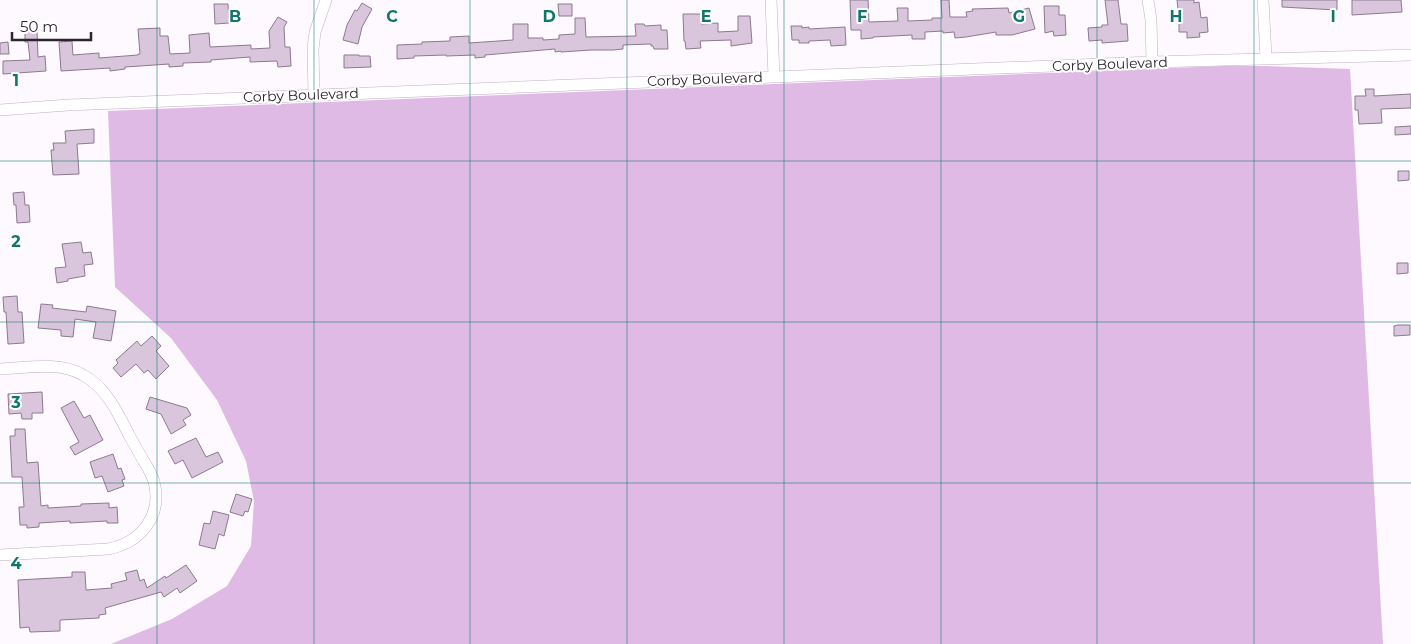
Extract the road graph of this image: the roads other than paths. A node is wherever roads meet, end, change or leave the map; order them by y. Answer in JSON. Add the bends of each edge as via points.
{"nodes":[{"id":1,"x":326,"y":0,"type":"edge"},
{"id":2,"x":771,"y":0,"type":"edge"},
{"id":3,"x":1148,"y":0,"type":"edge"},
{"id":4,"x":1263,"y":0,"type":"edge"},
{"id":5,"x":1411,"y":55,"type":"edge"},
{"id":6,"x":1266,"y":58,"type":"junction"},
{"id":7,"x":1152,"y":62,"type":"junction"},
{"id":8,"x":774,"y":77,"type":"junction"},
{"id":9,"x":314,"y":95,"type":"junction"},
{"id":10,"x":0,"y":110,"type":"edge"},
{"id":11,"x":0,"y":370,"type":"edge"},
{"id":12,"x":0,"y":555,"type":"edge"}],
"edges":[{"from":1,"to":9,"type":"street","via":[[315,32]]},
{"from":2,"to":8,"type":"street"},
{"from":3,"to":7,"type":"street"},
{"from":4,"to":6,"type":"street"},
{"from":5,"to":6,"type":"street","name":"Corby Boulevard"},
{"from":6,"to":7,"type":"street","name":"Corby Boulevard"},
{"from":7,"to":8,"type":"street","name":"Corby Boulevard"},
{"from":8,"to":9,"type":"street","name":"Corby Boulevard"},
{"from":9,"to":10,"type":"street","name":"Corby Boulevard","via":[[68,104]]},
{"from":11,"to":12,"type":"street","via":[[65,368],[94,382],[120,416],[154,481],[156,496],[154,510],[144,530],[119,547]]}]}
